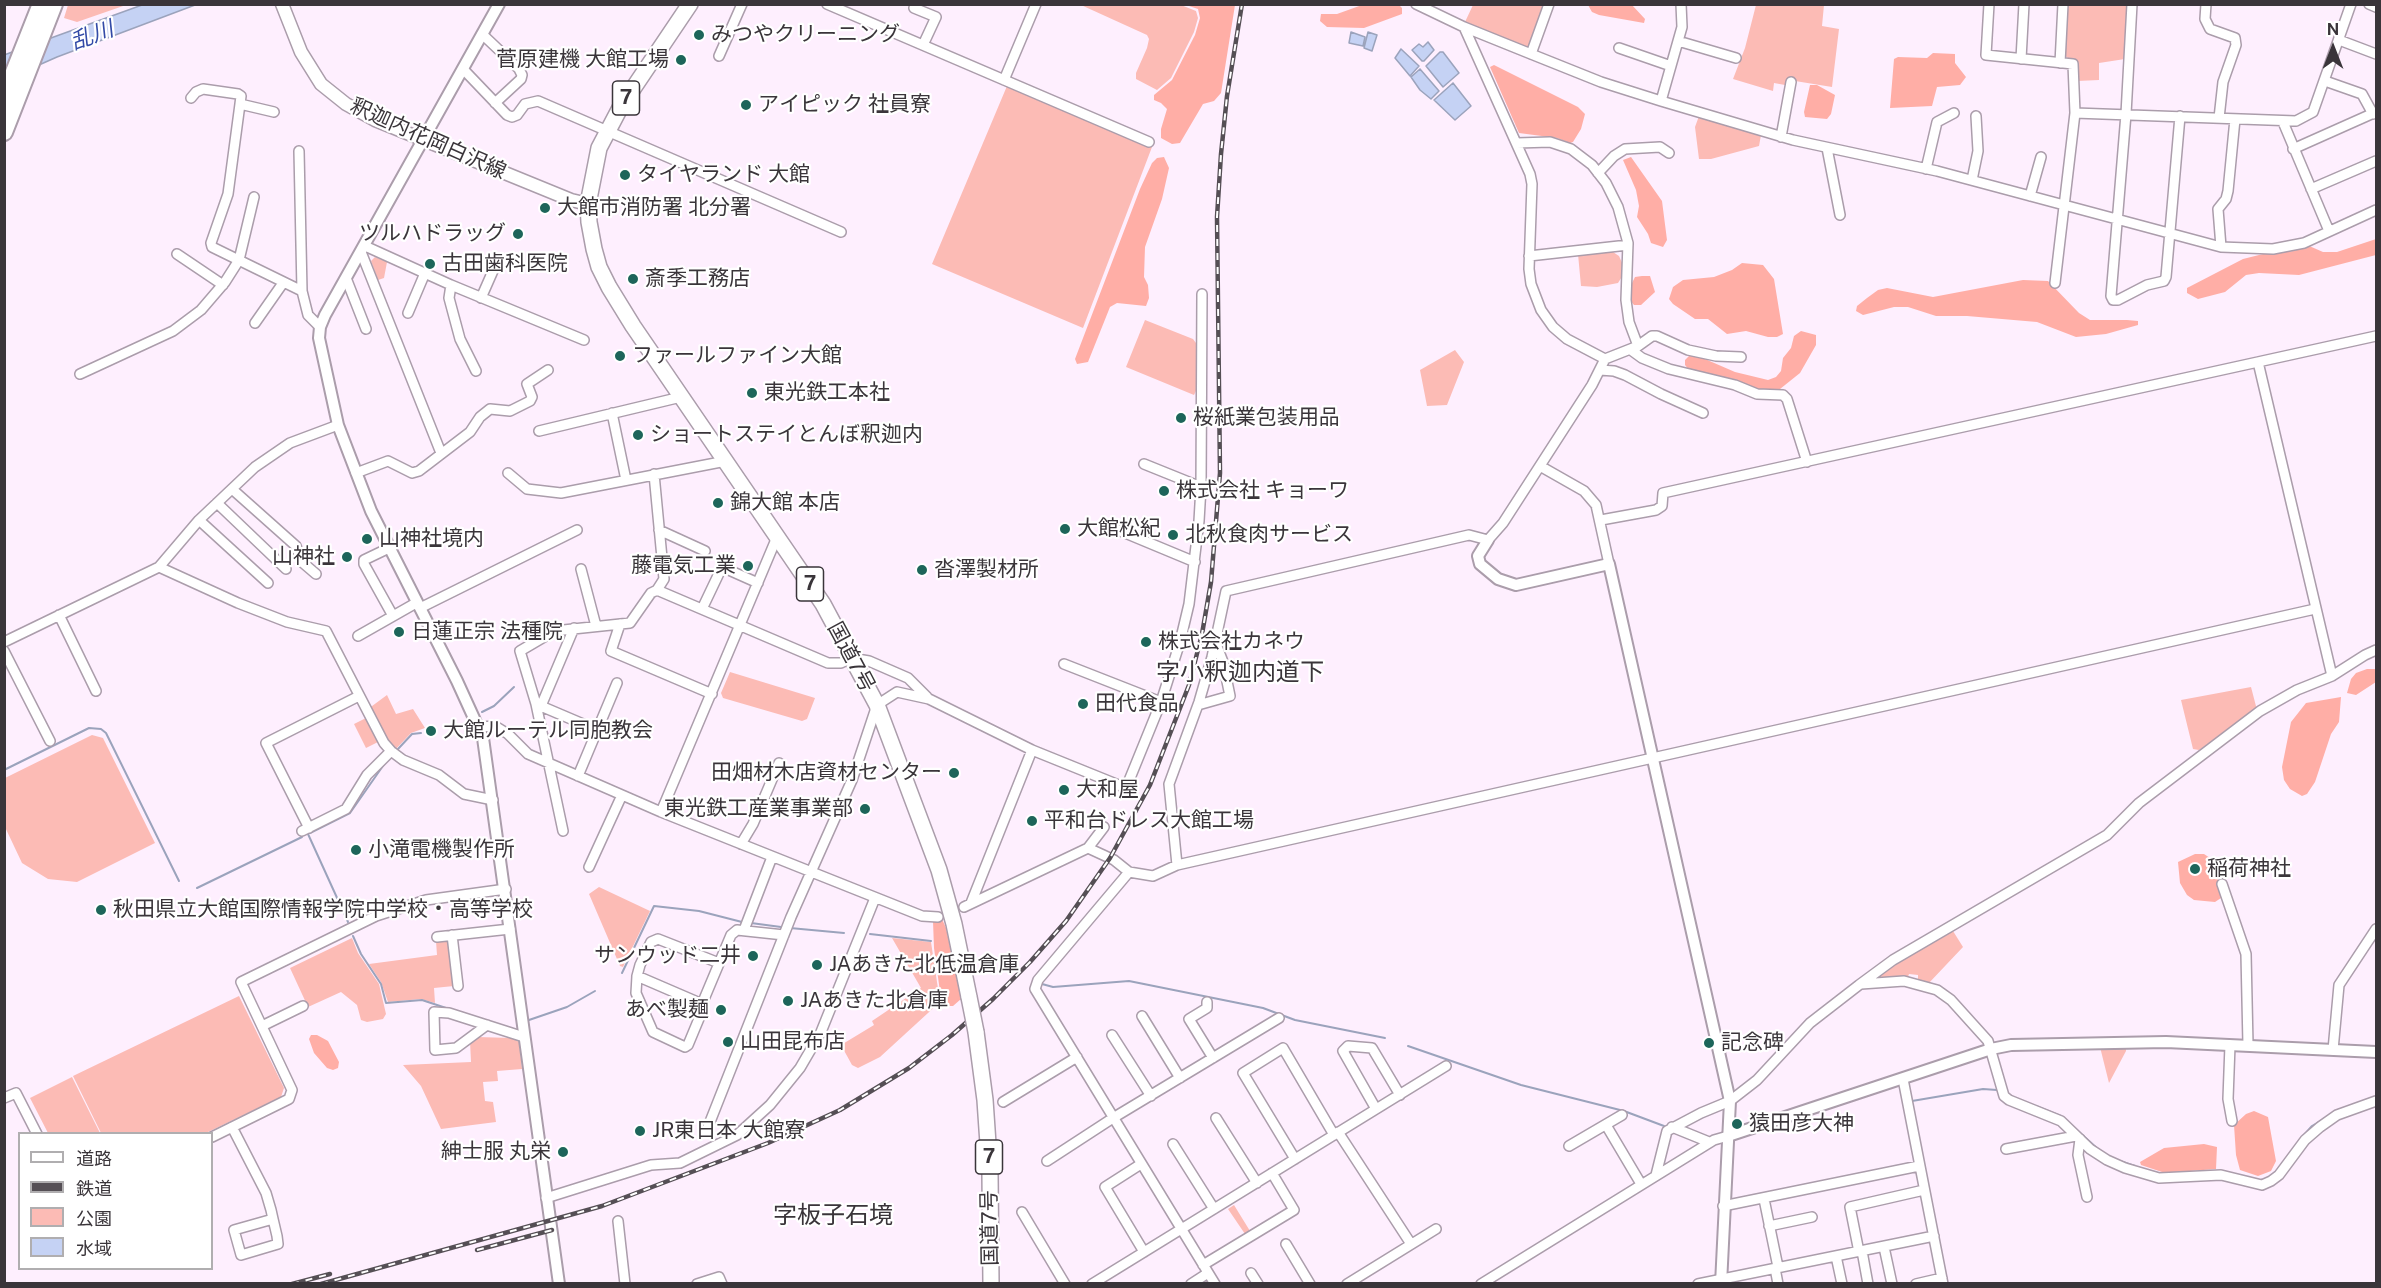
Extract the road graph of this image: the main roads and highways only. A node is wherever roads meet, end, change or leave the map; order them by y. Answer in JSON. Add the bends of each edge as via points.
{"nodes":[{"id":1,"x":40,"y":4,"type":"edge"},
{"id":2,"x":54,"y":4,"type":"edge"},
{"id":3,"x":282,"y":4,"type":"edge"},
{"id":4,"x":690,"y":4,"type":"edge"},
{"id":5,"x":33,"y":39,"type":"junction"},
{"id":6,"x":10,"y":100,"type":"edge"},
{"id":7,"x":4,"y":132,"type":"edge"},
{"id":8,"x":588,"y":204,"type":"junction"},
{"id":9,"x":991,"y":1284,"type":"edge"}],
"edges":[{"from":1,"to":5,"type":"highway"},
{"from":2,"to":5,"type":"highway"},
{"from":3,"to":8,"type":"main road","name":"釈迦内花岡白沢線","via":[[301,52],[321,84],[359,112]]},
{"from":4,"to":8,"type":"highway","name":"国道7号","number":"7","via":[[606,131]]},
{"from":5,"to":6,"type":"highway"},
{"from":6,"to":7,"type":"highway"},
{"from":8,"to":9,"type":"highway","name":"国道7号","number":"7","bridge":true,"via":[[599,267],[633,326],[823,604],[877,705],[939,870],[976,1032],[990,1173]]}]}
